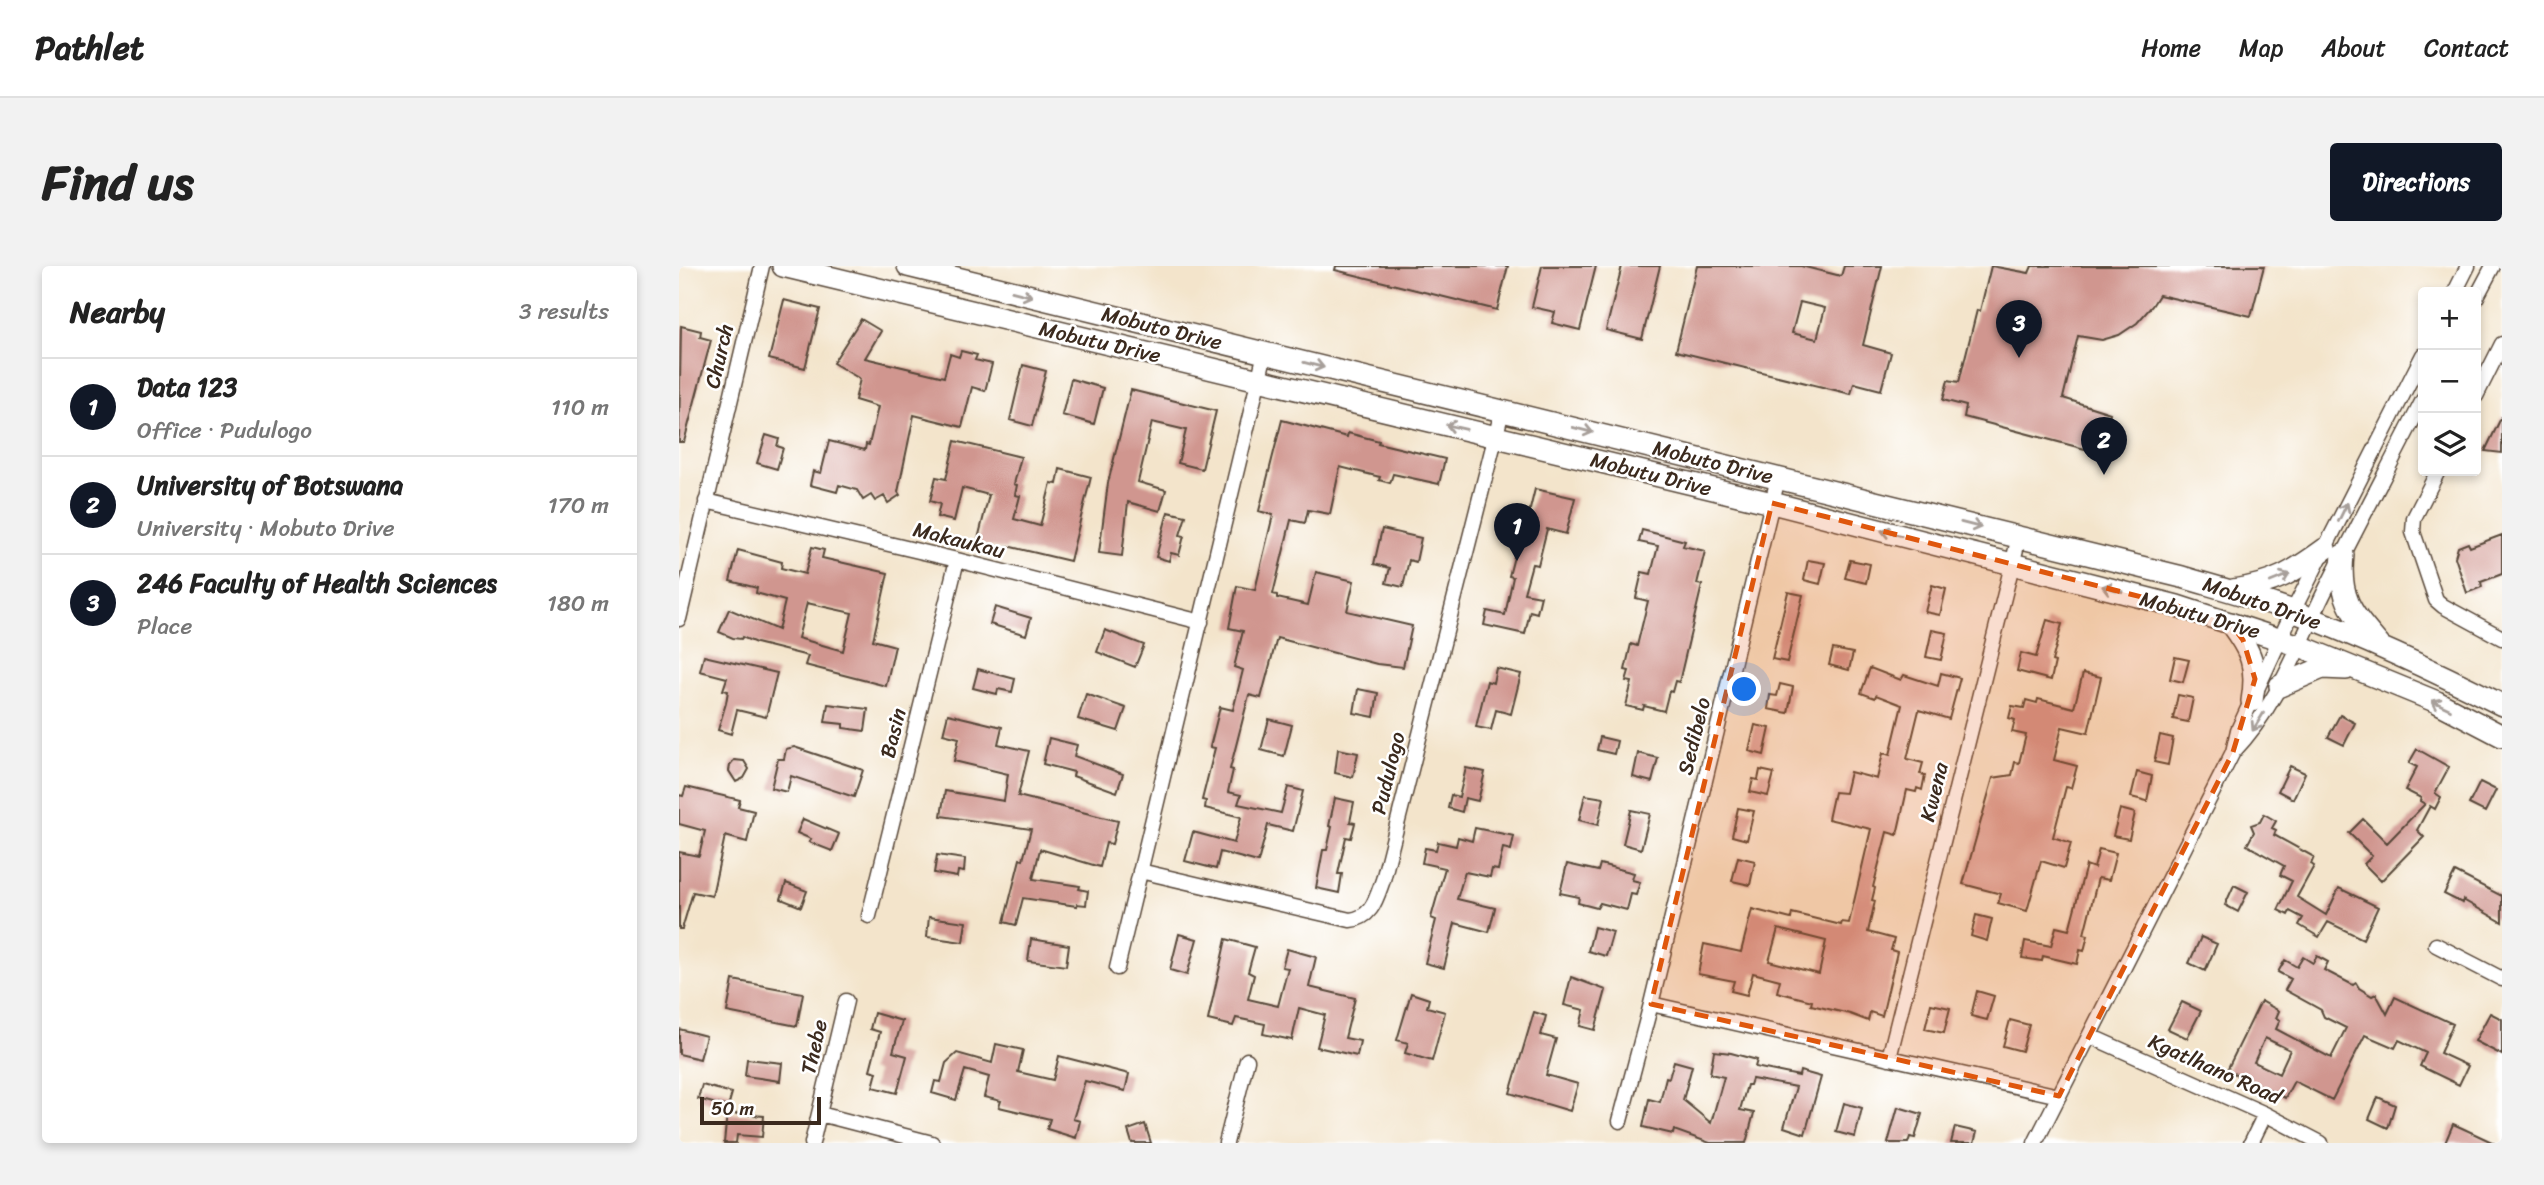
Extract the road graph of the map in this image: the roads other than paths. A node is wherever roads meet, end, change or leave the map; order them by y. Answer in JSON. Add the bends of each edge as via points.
{"nodes":[{"id":1,"x":762,"y":266,"type":"edge"},
{"id":2,"x":783,"y":266,"type":"edge"},
{"id":3,"x":908,"y":266,"type":"edge"},
{"id":4,"x":2468,"y":266,"type":"edge"},
{"id":5,"x":2493,"y":266,"type":"edge"},
{"id":6,"x":2458,"y":287,"type":"edge"},
{"id":7,"x":2481,"y":289,"type":"edge"},
{"id":8,"x":2502,"y":344,"type":"edge"},
{"id":9,"x":1265,"y":353,"type":"junction"},
{"id":10,"x":2498,"y":359,"type":"edge"},
{"id":11,"x":2418,"y":366,"type":"edge"},
{"id":12,"x":1259,"y":380,"type":"junction"},
{"id":13,"x":2481,"y":388,"type":"edge"},
{"id":14,"x":2418,"y":409,"type":"edge"},
{"id":15,"x":1501,"y":411,"type":"junction"},
{"id":16,"x":1545,"y":421,"type":"junction"},
{"id":17,"x":1494,"y":436,"type":"junction"},
{"id":18,"x":1539,"y":447,"type":"junction"},
{"id":19,"x":2435,"y":476,"type":"edge"},
{"id":20,"x":1779,"y":478,"type":"junction"},
{"id":21,"x":706,"y":501,"type":"junction"},
{"id":22,"x":1772,"y":503,"type":"junction"},
{"id":23,"x":2019,"y":537,"type":"junction"},
{"id":24,"x":2334,"y":552,"type":"junction"},
{"id":25,"x":957,"y":560,"type":"junction"},
{"id":26,"x":2013,"y":564,"type":"junction"},
{"id":27,"x":2227,"y":591,"type":"junction"},
{"id":28,"x":2302,"y":615,"type":"junction"},
{"id":29,"x":679,"y":619,"type":"edge"},
{"id":30,"x":1201,"y":622,"type":"junction"},
{"id":31,"x":2230,"y":623,"type":"junction"},
{"id":32,"x":2502,"y":638,"type":"edge"},
{"id":33,"x":2280,"y":639,"type":"junction"},
{"id":34,"x":2300,"y":646,"type":"junction"},
{"id":35,"x":2382,"y":649,"type":"junction"},
{"id":36,"x":2362,"y":671,"type":"junction"},
{"id":37,"x":2280,"y":686,"type":"junction"},
{"id":38,"x":2252,"y":701,"type":"junction"},
{"id":39,"x":2502,"y":705,"type":"edge"},
{"id":40,"x":2502,"y":736,"type":"edge"},
{"id":41,"x":2233,"y":752,"type":"junction"},
{"id":42,"x":1140,"y":871,"type":"junction"},
{"id":43,"x":870,"y":916,"type":"dead end"},
{"id":44,"x":2437,"y":945,"type":"dead end"},
{"id":45,"x":1117,"y":968,"type":"dead end"},
{"id":46,"x":2502,"y":979,"type":"edge"},
{"id":47,"x":846,"y":1001,"type":"dead end"},
{"id":48,"x":1651,"y":1004,"type":"junction"},
{"id":49,"x":2090,"y":1036,"type":"junction"},
{"id":50,"x":1889,"y":1058,"type":"junction"},
{"id":51,"x":1247,"y":1060,"type":"dead end"},
{"id":52,"x":2059,"y":1096,"type":"junction"},
{"id":53,"x":820,"y":1114,"type":"junction"},
{"id":54,"x":2265,"y":1114,"type":"junction"},
{"id":55,"x":1620,"y":1121,"type":"dead end"},
{"id":56,"x":812,"y":1143,"type":"edge"},
{"id":57,"x":932,"y":1143,"type":"edge"},
{"id":58,"x":1226,"y":1143,"type":"edge"},
{"id":59,"x":2035,"y":1143,"type":"edge"},
{"id":60,"x":2251,"y":1143,"type":"edge"},
{"id":61,"x":2321,"y":1143,"type":"edge"}],
"edges":[{"from":1,"to":21,"type":"street","name":"Church"},
{"from":2,"to":12,"type":"main road","name":"Mobutu Drive"},
{"from":3,"to":9,"type":"main road","name":"Mobuto Drive","one_way":true},
{"from":4,"to":6,"type":"street"},
{"from":5,"to":7,"type":"street"},
{"from":8,"to":10,"type":"street"},
{"from":9,"to":12,"type":"street"},
{"from":9,"to":15,"type":"main road","name":"Mobuto Drive","one_way":true},
{"from":10,"to":13,"type":"street"},
{"from":24,"to":11,"type":"street","one_way":true},
{"from":17,"to":12,"type":"main road","name":"Mobutu Drive","one_way":true},
{"from":12,"to":30,"type":"street"},
{"from":14,"to":24,"type":"street"},
{"from":15,"to":16,"type":"main road","name":"Mobuto Drive"},
{"from":15,"to":17,"type":"street","name":"Pudulogo"},
{"from":16,"to":18,"type":"main road"},
{"from":16,"to":20,"type":"main road","name":"Mobuto Drive","one_way":true},
{"from":17,"to":18,"type":"main road","name":"Mobutu Drive"},
{"from":17,"to":42,"type":"street","name":"Pudulogo","via":[[1383,880],[1368,914],[1350,920]]},
{"from":18,"to":22,"type":"main road","name":"Mobutu Drive"},
{"from":19,"to":32,"type":"street","via":[[2414,518],[2413,532],[2436,600]]},
{"from":20,"to":22,"type":"street","name":"Sedibelo"},
{"from":20,"to":23,"type":"main road","name":"Mobuto Drive","one_way":true},
{"from":21,"to":25,"type":"street","name":"Makaukau"},
{"from":21,"to":29,"type":"street","name":"Church"},
{"from":26,"to":22,"type":"main road","name":"Mobutu Drive","one_way":true},
{"from":22,"to":48,"type":"street","name":"Sedibelo"},
{"from":23,"to":26,"type":"street","name":"Kwena"},
{"from":23,"to":27,"type":"main road","name":"Mobuto Drive"},
{"from":27,"to":24,"type":"main road","one_way":true,"via":[[2256,587]]},
{"from":24,"to":28,"type":"street"},
{"from":24,"to":28,"type":"street"},
{"from":24,"to":35,"type":"main road","via":[[2348,604]]},
{"from":25,"to":30,"type":"street","name":"Makaukau"},
{"from":25,"to":43,"type":"street","name":"Basin"},
{"from":31,"to":26,"type":"main road","name":"Mobutu Drive","one_way":true},
{"from":26,"to":50,"type":"street","name":"Kwena"},
{"from":27,"to":28,"type":"main road","name":"Mobuto Drive"},
{"from":28,"to":33,"type":"street"},
{"from":28,"to":34,"type":"street"},
{"from":28,"to":35,"type":"main road","name":"Mobuto Drive"},
{"from":30,"to":42,"type":"street"},
{"from":31,"to":33,"type":"main road","name":"Mobutu Drive"},
{"from":31,"to":38,"type":"main road","via":[[2251,660],[2255,679]]},
{"from":33,"to":34,"type":"main road","name":"Mobutu Drive"},
{"from":33,"to":38,"type":"street"},
{"from":34,"to":36,"type":"main road","name":"Mobutu Drive"},
{"from":34,"to":37,"type":"street"},
{"from":35,"to":39,"type":"main road","name":"Mobuto Drive"},
{"from":36,"to":37,"type":"main road","via":[[2322,668]]},
{"from":40,"to":36,"type":"main road","name":"Mobutu Drive","one_way":true},
{"from":37,"to":41,"type":"street","one_way":true},
{"from":38,"to":41,"type":"street"},
{"from":41,"to":49,"type":"street"},
{"from":42,"to":45,"type":"street"},
{"from":44,"to":46,"type":"street"},
{"from":47,"to":53,"type":"street","name":"Thebe"},
{"from":48,"to":50,"type":"street"},
{"from":48,"to":55,"type":"street","name":"Sedibelo"},
{"from":49,"to":52,"type":"street"},
{"from":49,"to":54,"type":"street","name":"Kgatlhano Road"},
{"from":50,"to":52,"type":"street"},
{"from":51,"to":58,"type":"street"},
{"from":52,"to":59,"type":"street"},
{"from":53,"to":56,"type":"street","name":"Thebe"},
{"from":53,"to":57,"type":"street"},
{"from":54,"to":60,"type":"street"},
{"from":54,"to":61,"type":"street","name":"Kgatlhano Road"}]}
